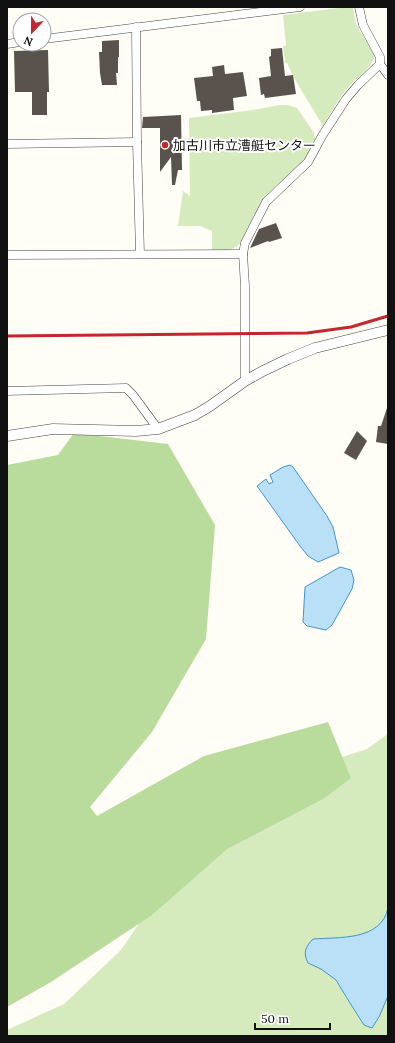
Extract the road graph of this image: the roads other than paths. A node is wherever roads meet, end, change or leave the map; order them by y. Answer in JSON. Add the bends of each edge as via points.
{"nodes":[{"id":1,"x":300,"y":7,"type":"edge"},
{"id":2,"x":359,"y":7,"type":"edge"},
{"id":3,"x":136,"y":27,"type":"junction"},
{"id":4,"x":52,"y":38,"type":"edge"},
{"id":5,"x":380,"y":64,"type":"junction"},
{"id":6,"x":388,"y":75,"type":"edge"},
{"id":7,"x":137,"y":142,"type":"junction"},
{"id":8,"x":7,"y":144,"type":"edge"},
{"id":9,"x":140,"y":254,"type":"junction"},
{"id":10,"x":243,"y":254,"type":"junction"},
{"id":11,"x":7,"y":255,"type":"edge"},
{"id":12,"x":388,"y":330,"type":"edge"},
{"id":13,"x":245,"y":381,"type":"junction"},
{"id":14,"x":7,"y":391,"type":"edge"},
{"id":15,"x":158,"y":429,"type":"junction"},
{"id":16,"x":7,"y":436,"type":"edge"}],
"edges":[{"from":1,"to":3,"type":"street"},
{"from":2,"to":5,"type":"street","via":[[363,25],[380,57]]},
{"from":3,"to":4,"type":"street"},
{"from":3,"to":7,"type":"street"},
{"from":5,"to":6,"type":"street"},
{"from":5,"to":10,"type":"street","via":[[346,99],[308,162],[266,202],[245,243]]},
{"from":7,"to":8,"type":"street"},
{"from":7,"to":9,"type":"street"},
{"from":9,"to":10,"type":"street"},
{"from":9,"to":11,"type":"street"},
{"from":10,"to":13,"type":"street"},
{"from":12,"to":13,"type":"street","via":[[315,348]]},
{"from":13,"to":15,"type":"street","via":[[195,415]]},
{"from":14,"to":15,"type":"street","via":[[126,388]]},
{"from":15,"to":16,"type":"street","via":[[53,429]]}]}
